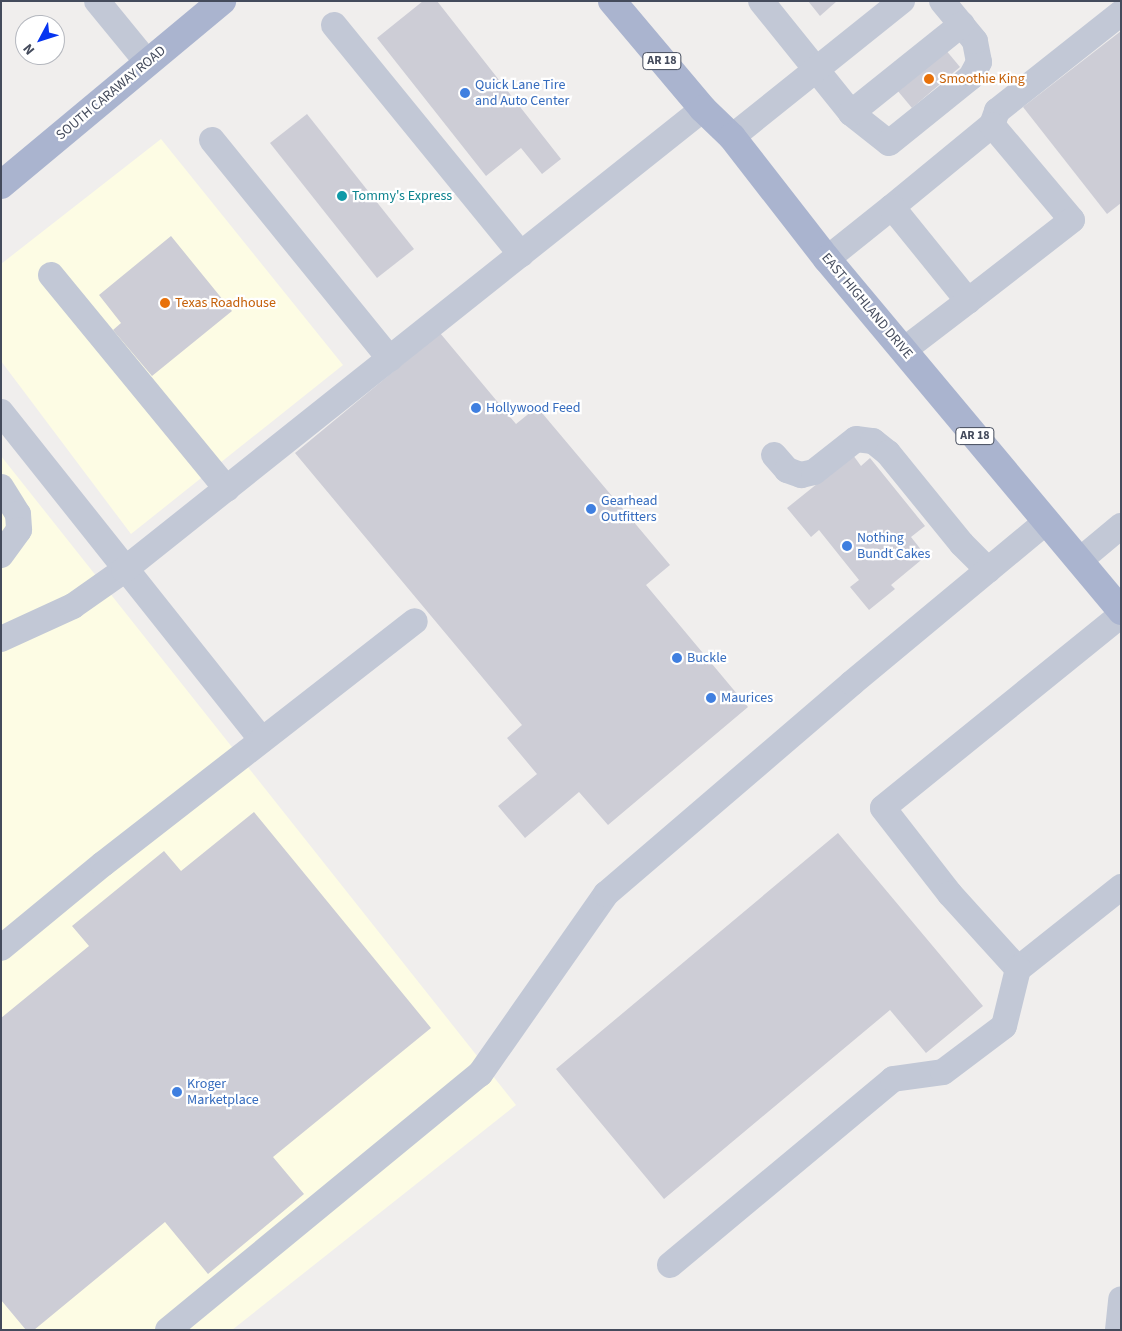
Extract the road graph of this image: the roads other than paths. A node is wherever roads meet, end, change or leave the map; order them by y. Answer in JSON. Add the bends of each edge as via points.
{"nodes":[{"id":1,"x":98,"y":1,"type":"edge"},
{"id":2,"x":761,"y":1,"type":"edge"},
{"id":3,"x":902,"y":1,"type":"edge"},
{"id":4,"x":942,"y":1,"type":"edge"},
{"id":5,"x":217,"y":5,"type":"edge"},
{"id":6,"x":616,"y":5,"type":"edge"},
{"id":7,"x":1121,"y":13,"type":"edge"},
{"id":8,"x":962,"y":24,"type":"junction"},
{"id":9,"x":334,"y":25,"type":"dead end"},
{"id":10,"x":147,"y":62,"type":"junction"},
{"id":11,"x":816,"y":70,"type":"junction"},
{"id":12,"x":702,"y":109,"type":"junction"},
{"id":13,"x":851,"y":113,"type":"junction"},
{"id":14,"x":992,"y":125,"type":"junction"},
{"id":15,"x":732,"y":137,"type":"junction"},
{"id":16,"x":212,"y":140,"type":"dead end"},
{"id":17,"x":1,"y":185,"type":"edge"},
{"id":18,"x":892,"y":207,"type":"junction"},
{"id":19,"x":522,"y":254,"type":"junction"},
{"id":20,"x":827,"y":259,"type":"junction"},
{"id":21,"x":51,"y":275,"type":"dead end"},
{"id":22,"x":968,"y":301,"type":"junction"},
{"id":23,"x":904,"y":350,"type":"junction"},
{"id":24,"x":390,"y":359,"type":"junction"},
{"id":25,"x":1,"y":412,"type":"edge"},
{"id":26,"x":774,"y":455,"type":"dead end"},
{"id":27,"x":1,"y":487,"type":"edge"},
{"id":28,"x":227,"y":488,"type":"junction"},
{"id":29,"x":1046,"y":522,"type":"junction"},
{"id":30,"x":1121,"y":526,"type":"edge"},
{"id":31,"x":1,"y":555,"type":"edge"},
{"id":32,"x":1079,"y":561,"type":"junction"},
{"id":33,"x":124,"y":570,"type":"junction"},
{"id":34,"x":988,"y":570,"type":"junction"},
{"id":35,"x":1121,"y":611,"type":"edge"},
{"id":36,"x":1121,"y":615,"type":"edge"},
{"id":37,"x":415,"y":621,"type":"dead end"},
{"id":38,"x":3,"y":634,"type":"edge"},
{"id":39,"x":262,"y":740,"type":"junction"},
{"id":40,"x":1121,"y":887,"type":"edge"},
{"id":41,"x":1,"y":948,"type":"edge"},
{"id":42,"x":1018,"y":969,"type":"junction"},
{"id":43,"x":670,"y":1265,"type":"dead end"},
{"id":44,"x":1121,"y":1299,"type":"edge"},
{"id":45,"x":168,"y":1330,"type":"edge"},
{"id":46,"x":1118,"y":1330,"type":"edge"}],
"edges":[{"from":1,"to":10,"type":"street"},
{"from":2,"to":11,"type":"street"},
{"from":3,"to":11,"type":"street"},
{"from":4,"to":8,"type":"street"},
{"from":5,"to":10,"type":"main road","name":"SOUTH CARAWAY ROAD"},
{"from":6,"to":12,"type":"main road","name":"EAST HIGHLAND DRIVE","number":"AR 18"},
{"from":7,"to":14,"type":"street","via":[[997,111]]},
{"from":8,"to":13,"type":"street"},
{"from":8,"to":13,"type":"street","via":[[975,41],[978,62],[971,77],[889,143]]},
{"from":9,"to":19,"type":"street"},
{"from":10,"to":17,"type":"main road","name":"SOUTH CARAWAY ROAD"},
{"from":11,"to":13,"type":"street"},
{"from":11,"to":15,"type":"street"},
{"from":12,"to":15,"type":"main road","name":"EAST HIGHLAND DRIVE","number":"AR 18"},
{"from":12,"to":19,"type":"street"},
{"from":14,"to":18,"type":"street"},
{"from":14,"to":22,"type":"street","via":[[1072,220]]},
{"from":15,"to":20,"type":"main road","name":"EAST HIGHLAND DRIVE","number":"AR 18"},
{"from":16,"to":24,"type":"street"},
{"from":18,"to":20,"type":"street"},
{"from":18,"to":22,"type":"street"},
{"from":19,"to":24,"type":"street"},
{"from":20,"to":23,"type":"main road","name":"EAST HIGHLAND DRIVE","number":"AR 18"},
{"from":21,"to":28,"type":"street"},
{"from":22,"to":23,"type":"street"},
{"from":23,"to":29,"type":"main road","name":"EAST HIGHLAND DRIVE","number":"AR 18"},
{"from":24,"to":28,"type":"street"},
{"from":25,"to":33,"type":"street"},
{"from":26,"to":34,"type":"street","via":[[787,470],[800,475],[814,472],[856,439],[873,441],[888,453],[962,544]]},
{"from":27,"to":31,"type":"street","via":[[18,514],[19,530]]},
{"from":28,"to":33,"type":"street"},
{"from":29,"to":32,"type":"main road","name":"EAST HIGHLAND DRIVE","number":"AR 18"},
{"from":29,"to":34,"type":"street"},
{"from":30,"to":32,"type":"street"},
{"from":32,"to":35,"type":"main road","name":"EAST HIGHLAND DRIVE","number":"AR 18"},
{"from":33,"to":38,"type":"street","via":[[73,606]]},
{"from":33,"to":39,"type":"street"},
{"from":34,"to":45,"type":"street","via":[[852,682],[606,894],[480,1074]]},
{"from":36,"to":42,"type":"street","via":[[883,808],[950,894]]},
{"from":37,"to":39,"type":"street"},
{"from":39,"to":41,"type":"street"},
{"from":40,"to":42,"type":"street"},
{"from":42,"to":43,"type":"street","via":[[1004,1026],[943,1072],[893,1080]]},
{"from":44,"to":46,"type":"street"}]}
